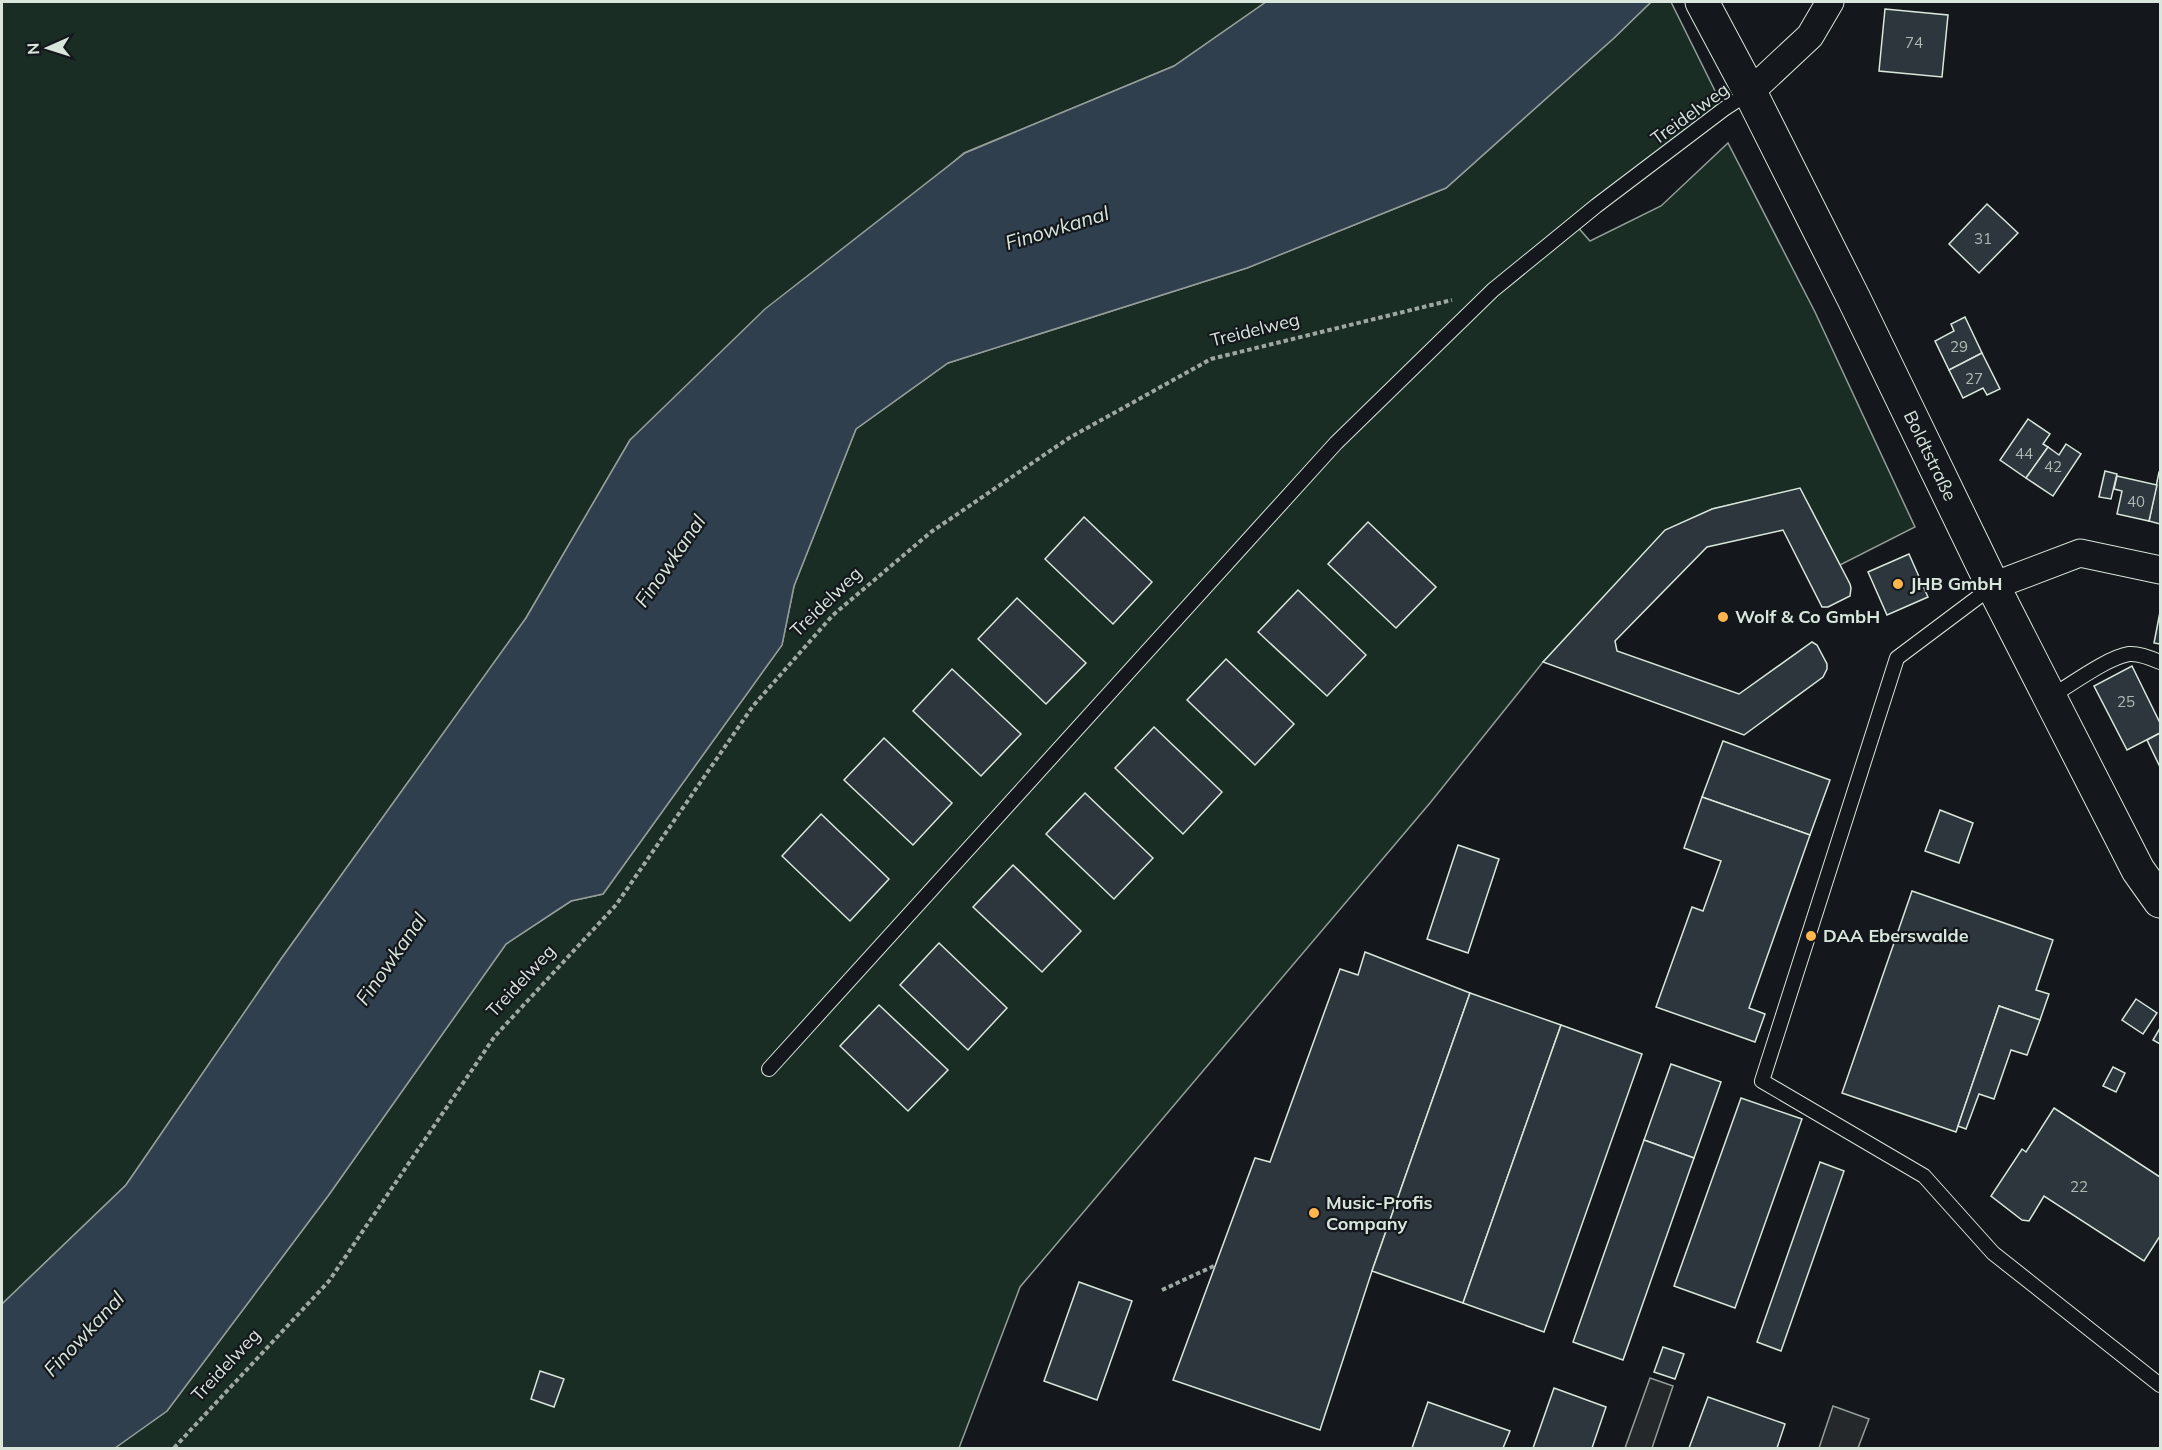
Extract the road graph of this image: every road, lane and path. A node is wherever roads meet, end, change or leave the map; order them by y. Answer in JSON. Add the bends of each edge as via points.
{"nodes":[{"id":1,"x":1830,"y":2,"type":"edge"},
{"id":2,"x":1703,"y":5,"type":"edge"},
{"id":3,"x":1750,"y":92,"type":"junction"},
{"id":4,"x":1493,"y":290,"type":"junction"},
{"id":5,"x":2160,"y":570,"type":"edge"},
{"id":6,"x":1993,"y":586,"type":"junction"},
{"id":7,"x":2160,"y":662,"type":"edge"},
{"id":8,"x":2050,"y":697,"type":"junction"},
{"id":9,"x":2160,"y":901,"type":"edge"},
{"id":10,"x":769,"y":1069,"type":"dead end"},
{"id":11,"x":1216,"y":1265,"type":"dead end"},
{"id":12,"x":1162,"y":1290,"type":"dead end"},
{"id":13,"x":2160,"y":1384,"type":"edge"},
{"id":14,"x":174,"y":1449,"type":"edge"}],
"edges":[{"from":1,"to":3,"type":"street","via":[[1810,36]]},
{"from":2,"to":3,"type":"main road","name":"Boldtstraße"},
{"from":3,"to":4,"type":"lane","name":"Treidelweg","via":[[1596,206]]},
{"from":3,"to":6,"type":"main road","name":"Boldtstraße"},
{"from":4,"to":10,"type":"lane","via":[[1336,443]]},
{"from":4,"to":14,"type":"path","name":"Treidelweg","via":[[1211,359],[1069,438],[931,532],[833,615],[753,706],[616,905],[495,1036],[329,1281]]},
{"from":5,"to":6,"type":"street","via":[[2080,553]]},
{"from":6,"to":8,"type":"main road","name":"Boldtstraße"},
{"from":6,"to":13,"type":"lane","via":[[1897,658],[1762,1081],[1924,1176],[1993,1253]]},
{"from":7,"to":8,"type":"lane","via":[[2136,655],[2117,657]]},
{"from":8,"to":9,"type":"main road","name":"Boldtstraße","via":[[2138,870]]},
{"from":11,"to":12,"type":"path"}]}
